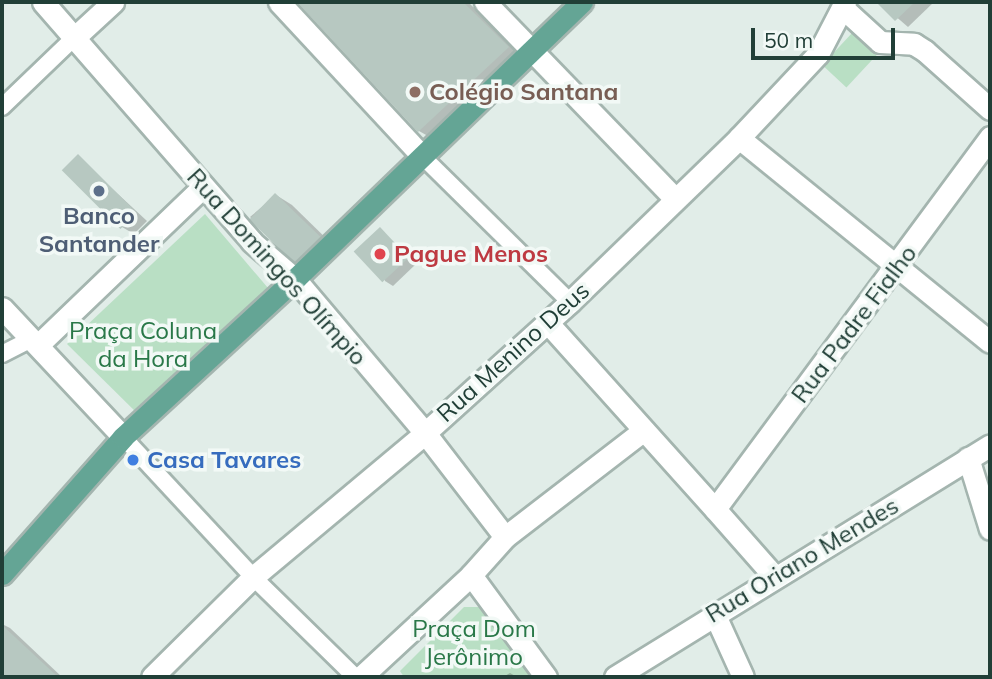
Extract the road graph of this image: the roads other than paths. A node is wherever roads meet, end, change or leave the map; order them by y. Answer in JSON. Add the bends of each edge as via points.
{"nodes":[{"id":1,"x":43,"y":2,"type":"edge"},
{"id":2,"x":113,"y":2,"type":"edge"},
{"id":3,"x":279,"y":2,"type":"edge"},
{"id":4,"x":485,"y":2,"type":"edge"},
{"id":5,"x":582,"y":2,"type":"edge"},
{"id":6,"x":844,"y":5,"type":"edge"},
{"id":7,"x":75,"y":37,"type":"junction"},
{"id":8,"x":533,"y":51,"type":"junction"},
{"id":9,"x":2,"y":107,"type":"edge"},
{"id":10,"x":990,"y":108,"type":"edge"},
{"id":11,"x":739,"y":138,"type":"junction"},
{"id":12,"x":990,"y":138,"type":"edge"},
{"id":13,"x":421,"y":155,"type":"junction"},
{"id":14,"x":203,"y":187,"type":"junction"},
{"id":15,"x":675,"y":199,"type":"junction"},
{"id":16,"x":896,"y":270,"type":"junction"},
{"id":17,"x":295,"y":279,"type":"junction"},
{"id":18,"x":570,"y":302,"type":"junction"},
{"id":19,"x":2,"y":308,"type":"edge"},
{"id":20,"x":547,"y":322,"type":"junction"},
{"id":21,"x":35,"y":341,"type":"junction"},
{"id":22,"x":990,"y":342,"type":"edge"},
{"id":23,"x":2,"y":354,"type":"edge"},
{"id":24,"x":644,"y":430,"type":"junction"},
{"id":25,"x":425,"y":433,"type":"junction"},
{"id":26,"x":123,"y":437,"type":"junction"},
{"id":27,"x":990,"y":445,"type":"edge"},
{"id":28,"x":968,"y":458,"type":"junction"},
{"id":29,"x":715,"y":509,"type":"junction"},
{"id":30,"x":990,"y":529,"type":"edge"},
{"id":31,"x":505,"y":537,"type":"junction"},
{"id":32,"x":2,"y":574,"type":"edge"},
{"id":33,"x":471,"y":575,"type":"junction"},
{"id":34,"x":774,"y":576,"type":"junction"},
{"id":35,"x":253,"y":577,"type":"junction"},
{"id":36,"x":714,"y":613,"type":"junction"},
{"id":37,"x":152,"y":677,"type":"edge"},
{"id":38,"x":355,"y":677,"type":"edge"},
{"id":39,"x":361,"y":677,"type":"edge"},
{"id":40,"x":546,"y":677,"type":"edge"},
{"id":41,"x":615,"y":677,"type":"edge"},
{"id":42,"x":743,"y":677,"type":"edge"}],
"edges":[{"from":1,"to":7,"type":"street","name":"Rua Domingos Olímpio"},
{"from":2,"to":7,"type":"street"},
{"from":3,"to":13,"type":"street"},
{"from":4,"to":8,"type":"street"},
{"from":5,"to":8,"type":"main road"},
{"from":6,"to":10,"type":"street","via":[[880,42],[914,44]]},
{"from":6,"to":11,"type":"street","name":"Rua Menino Deus","via":[[812,61]]},
{"from":7,"to":9,"type":"street"},
{"from":7,"to":14,"type":"street","name":"Rua Domingos Olímpio"},
{"from":8,"to":13,"type":"main road"},
{"from":8,"to":15,"type":"street"},
{"from":11,"to":15,"type":"street","name":"Rua Menino Deus"},
{"from":11,"to":16,"type":"street"},
{"from":12,"to":16,"type":"street","name":"Rua Padre Fialho"},
{"from":13,"to":17,"type":"main road"},
{"from":13,"to":18,"type":"street"},
{"from":14,"to":17,"type":"street","name":"Rua Domingos Olímpio","via":[[262,251]]},
{"from":14,"to":21,"type":"street"},
{"from":15,"to":18,"type":"street","name":"Rua Menino Deus"},
{"from":16,"to":22,"type":"street"},
{"from":16,"to":29,"type":"street","name":"Rua Padre Fialho"},
{"from":17,"to":25,"type":"street","name":"Rua Domingos Olímpio"},
{"from":17,"to":26,"type":"main road"},
{"from":18,"to":20,"type":"street","name":"Rua Menino Deus"},
{"from":19,"to":21,"type":"street"},
{"from":20,"to":24,"type":"street"},
{"from":20,"to":25,"type":"street","name":"Rua Menino Deus"},
{"from":21,"to":23,"type":"street"},
{"from":21,"to":26,"type":"street"},
{"from":24,"to":29,"type":"street"},
{"from":24,"to":31,"type":"street"},
{"from":25,"to":31,"type":"street","name":"Rua Domingos Olímpio"},
{"from":25,"to":35,"type":"street","name":"Rua Menino Deus"},
{"from":26,"to":32,"type":"main road"},
{"from":26,"to":35,"type":"street"},
{"from":27,"to":28,"type":"street","name":"Rua Oriano Mendes"},
{"from":28,"to":30,"type":"street"},
{"from":28,"to":34,"type":"street","name":"Rua Oriano Mendes"},
{"from":29,"to":34,"type":"street"},
{"from":31,"to":33,"type":"street"},
{"from":33,"to":39,"type":"street"},
{"from":33,"to":40,"type":"street"},
{"from":34,"to":36,"type":"street","name":"Rua Oriano Mendes"},
{"from":35,"to":37,"type":"street","name":"Rua Menino Deus"},
{"from":35,"to":38,"type":"street"},
{"from":36,"to":41,"type":"street","name":"Rua Oriano Mendes"},
{"from":36,"to":42,"type":"street"}]}
